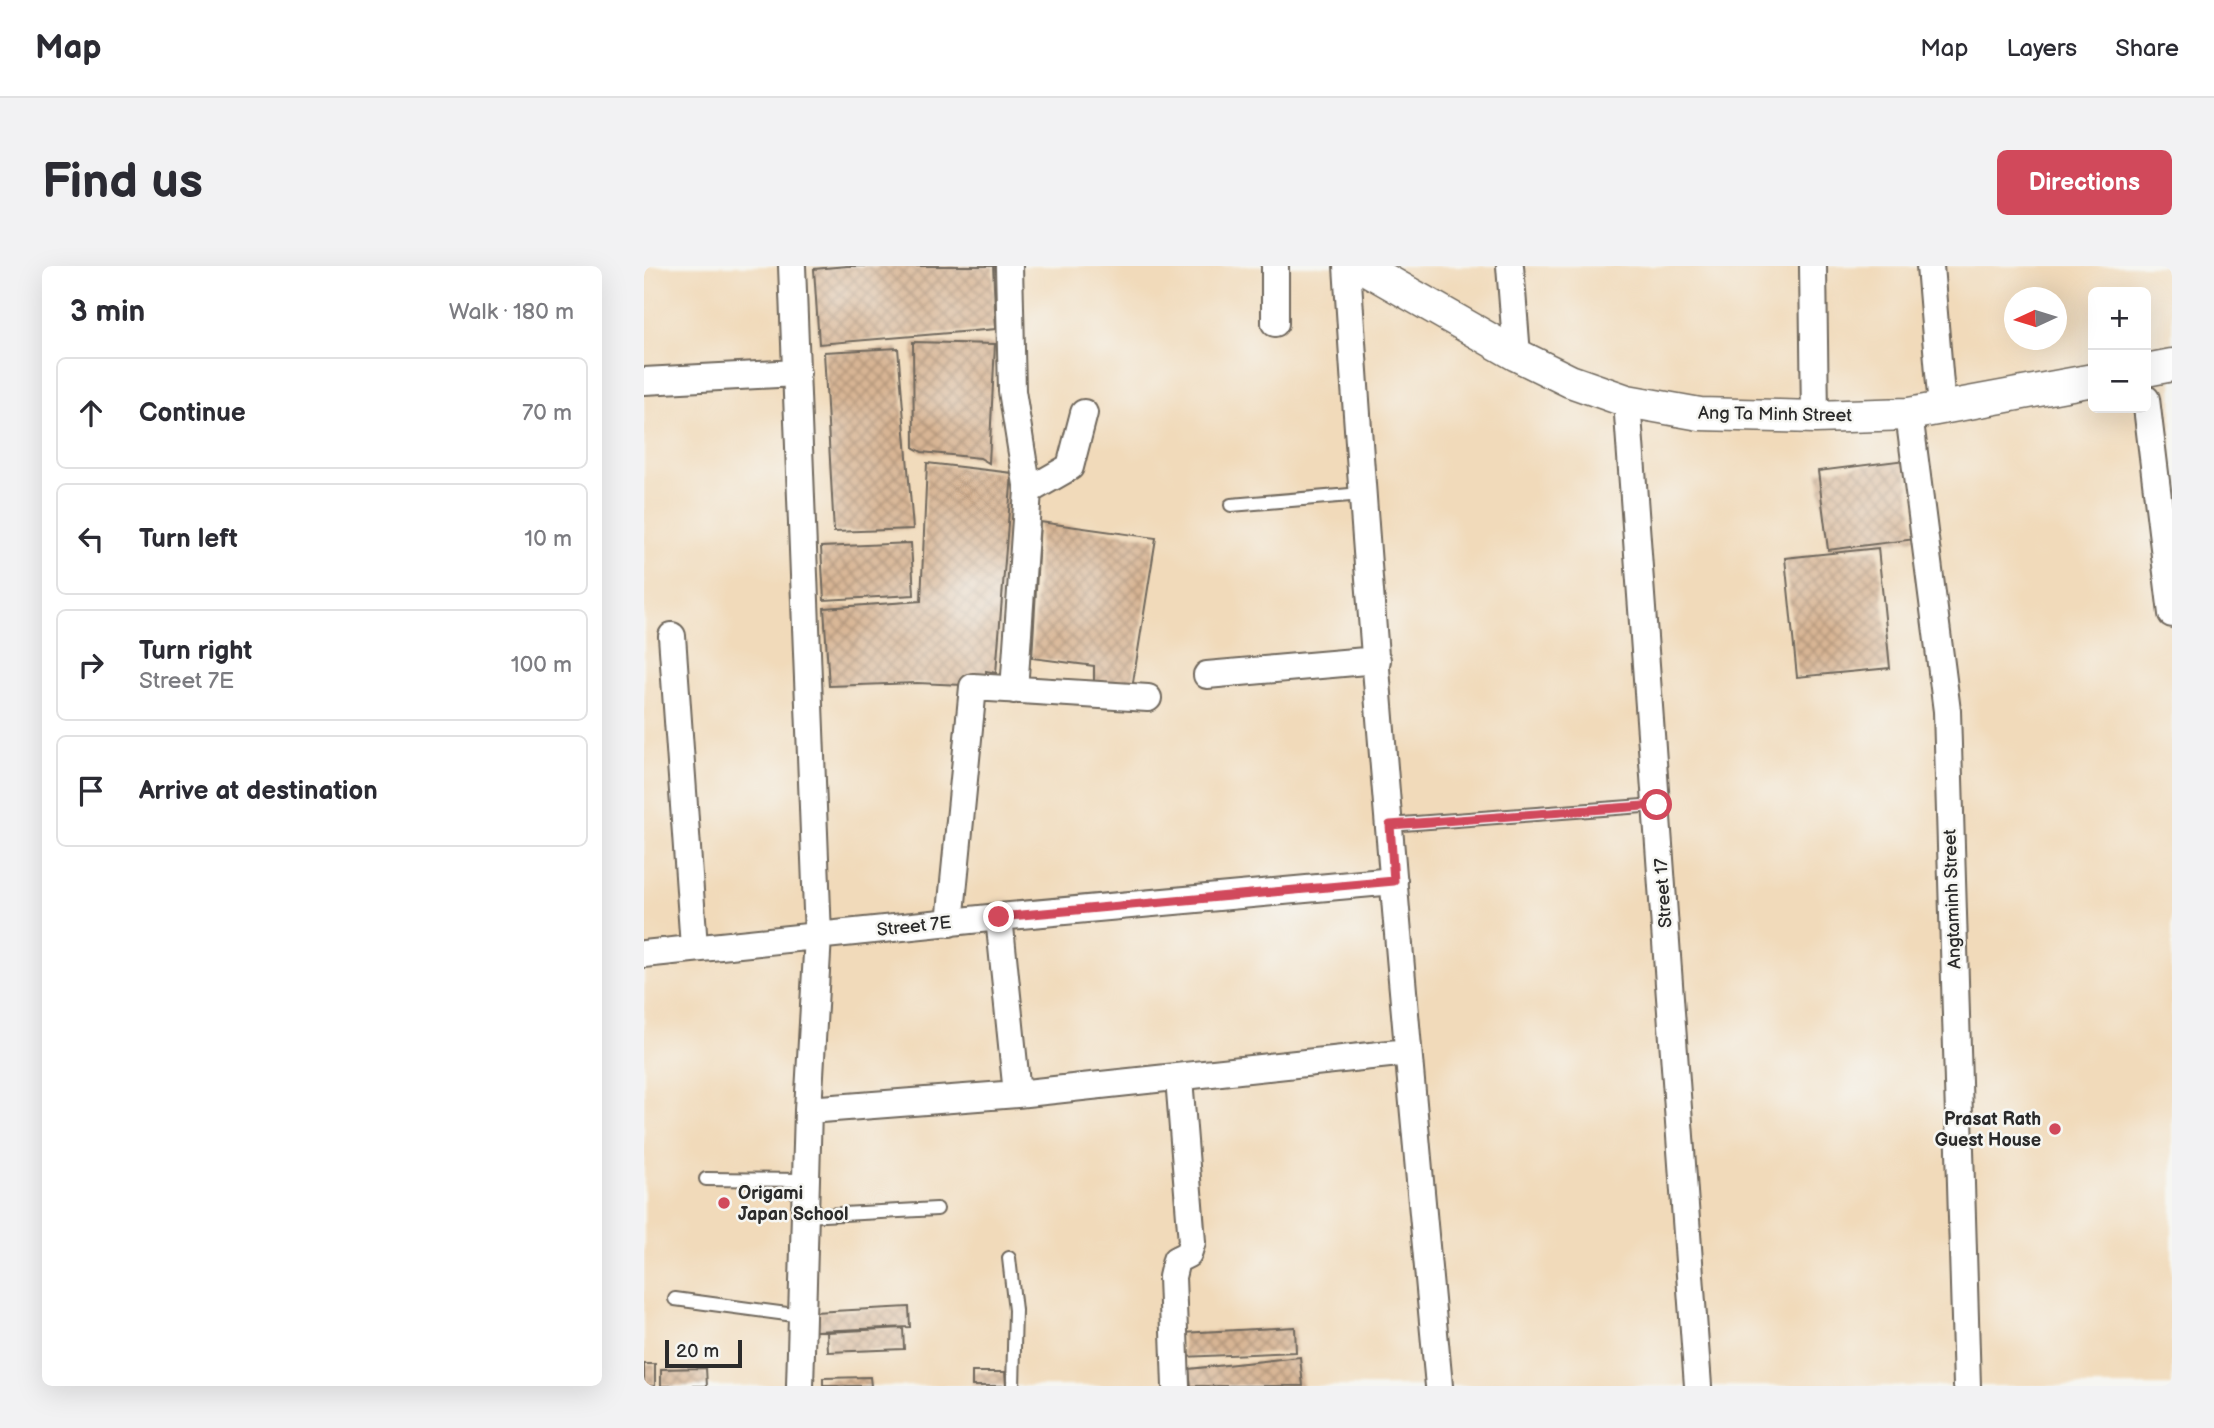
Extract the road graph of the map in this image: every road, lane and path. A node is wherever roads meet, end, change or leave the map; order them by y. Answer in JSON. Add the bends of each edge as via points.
{"nodes":[{"id":1,"x":792,"y":266,"type":"edge"},
{"id":2,"x":1009,"y":266,"type":"edge"},
{"id":3,"x":1275,"y":266,"type":"edge"},
{"id":4,"x":1347,"y":266,"type":"edge"},
{"id":5,"x":1361,"y":266,"type":"edge"},
{"id":6,"x":1510,"y":266,"type":"edge"},
{"id":7,"x":1813,"y":266,"type":"edge"},
{"id":8,"x":1930,"y":266,"type":"edge"},
{"id":9,"x":1275,"y":323,"type":"dead end"},
{"id":10,"x":1517,"y":355,"type":"junction"},
{"id":11,"x":2172,"y":365,"type":"edge"},
{"id":12,"x":2151,"y":369,"type":"edge"},
{"id":13,"x":797,"y":373,"type":"junction"},
{"id":14,"x":644,"y":381,"type":"edge"},
{"id":15,"x":2088,"y":381,"type":"edge"},
{"id":16,"x":1627,"y":401,"type":"junction"},
{"id":17,"x":1942,"y":408,"type":"junction"},
{"id":18,"x":1084,"y":413,"type":"dead end"},
{"id":19,"x":2148,"y":413,"type":"edge"},
{"id":20,"x":1909,"y":414,"type":"junction"},
{"id":21,"x":1815,"y":417,"type":"junction"},
{"id":22,"x":1028,"y":491,"type":"junction"},
{"id":23,"x":1362,"y":494,"type":"junction"},
{"id":24,"x":1231,"y":505,"type":"dead end"},
{"id":25,"x":2172,"y":614,"type":"edge"},
{"id":26,"x":672,"y":636,"type":"dead end"},
{"id":27,"x":1377,"y":660,"type":"junction"},
{"id":28,"x":1207,"y":675,"type":"dead end"},
{"id":29,"x":1014,"y":690,"type":"junction"},
{"id":30,"x":1148,"y":698,"type":"dead end"},
{"id":31,"x":1657,"y":805,"type":"junction"},
{"id":32,"x":1390,"y":825,"type":"junction"},
{"id":33,"x":1394,"y":881,"type":"junction"},
{"id":34,"x":999,"y":917,"type":"junction"},
{"id":35,"x":950,"y":923,"type":"junction"},
{"id":36,"x":818,"y":936,"type":"junction"},
{"id":37,"x":694,"y":947,"type":"junction"},
{"id":38,"x":644,"y":954,"type":"edge"},
{"id":39,"x":1408,"y":1052,"type":"junction"},
{"id":40,"x":1179,"y":1078,"type":"junction"},
{"id":41,"x":1017,"y":1094,"type":"junction"},
{"id":42,"x":807,"y":1110,"type":"junction"},
{"id":43,"x":706,"y":1179,"type":"dead end"},
{"id":44,"x":806,"y":1180,"type":"junction"},
{"id":45,"x":937,"y":1209,"type":"dead end"},
{"id":46,"x":805,"y":1216,"type":"junction"},
{"id":47,"x":1009,"y":1258,"type":"dead end"},
{"id":48,"x":675,"y":1299,"type":"dead end"},
{"id":49,"x":802,"y":1316,"type":"junction"},
{"id":50,"x":800,"y":1386,"type":"edge"},
{"id":51,"x":1013,"y":1386,"type":"edge"},
{"id":52,"x":1176,"y":1386,"type":"edge"},
{"id":53,"x":1439,"y":1386,"type":"edge"},
{"id":54,"x":1698,"y":1386,"type":"edge"},
{"id":55,"x":1967,"y":1386,"type":"edge"}],
"edges":[{"from":1,"to":13,"type":"street"},
{"from":2,"to":22,"type":"street","via":[[1012,391]]},
{"from":3,"to":9,"type":"street"},
{"from":4,"to":23,"type":"street"},
{"from":5,"to":10,"type":"street","name":"Ang Ta Minh Street"},
{"from":6,"to":10,"type":"street"},
{"from":7,"to":21,"type":"street"},
{"from":8,"to":17,"type":"street"},
{"from":10,"to":16,"type":"street","name":"Ang Ta Minh Street"},
{"from":11,"to":12,"type":"street"},
{"from":13,"to":14,"type":"street"},
{"from":13,"to":36,"type":"street"},
{"from":15,"to":17,"type":"street","name":"Ang Ta Minh Street"},
{"from":16,"to":21,"type":"street","name":"Ang Ta Minh Street","via":[[1700,414]]},
{"from":16,"to":31,"type":"street","name":"Street 17"},
{"from":17,"to":20,"type":"street","name":"Ang Ta Minh Street"},
{"from":18,"to":22,"type":"street","via":[[1070,467]]},
{"from":19,"to":25,"type":"street"},
{"from":20,"to":21,"type":"street","name":"Ang Ta Minh Street"},
{"from":20,"to":55,"type":"street","name":"Angtaminh Street","via":[[1947,710]]},
{"from":22,"to":29,"type":"street"},
{"from":23,"to":24,"type":"lane"},
{"from":23,"to":27,"type":"street"},
{"from":26,"to":37,"type":"street"},
{"from":27,"to":28,"type":"street"},
{"from":27,"to":32,"type":"street"},
{"from":29,"to":30,"type":"street"},
{"from":29,"to":35,"type":"street","via":[[973,687]]},
{"from":31,"to":32,"type":"lane"},
{"from":31,"to":54,"type":"street","name":"Street 17"},
{"from":32,"to":33,"type":"street"},
{"from":33,"to":34,"type":"street","name":"Street 7E"},
{"from":33,"to":39,"type":"street"},
{"from":34,"to":35,"type":"street","name":"Street 7E"},
{"from":34,"to":41,"type":"street"},
{"from":35,"to":36,"type":"street","name":"Street 7E"},
{"from":36,"to":37,"type":"street","name":"Street 7E"},
{"from":36,"to":42,"type":"street"},
{"from":37,"to":38,"type":"street","name":"Street 7E"},
{"from":39,"to":40,"type":"street"},
{"from":39,"to":53,"type":"street"},
{"from":40,"to":41,"type":"street"},
{"from":40,"to":52,"type":"street","via":[[1192,1242],[1188,1254],[1176,1260],[1172,1277]]},
{"from":41,"to":42,"type":"street"},
{"from":42,"to":44,"type":"street"},
{"from":43,"to":44,"type":"lane"},
{"from":44,"to":46,"type":"street"},
{"from":45,"to":46,"type":"lane"},
{"from":46,"to":49,"type":"street"},
{"from":47,"to":51,"type":"lane","via":[[1015,1310]]},
{"from":48,"to":49,"type":"lane"},
{"from":49,"to":50,"type":"street"}]}
